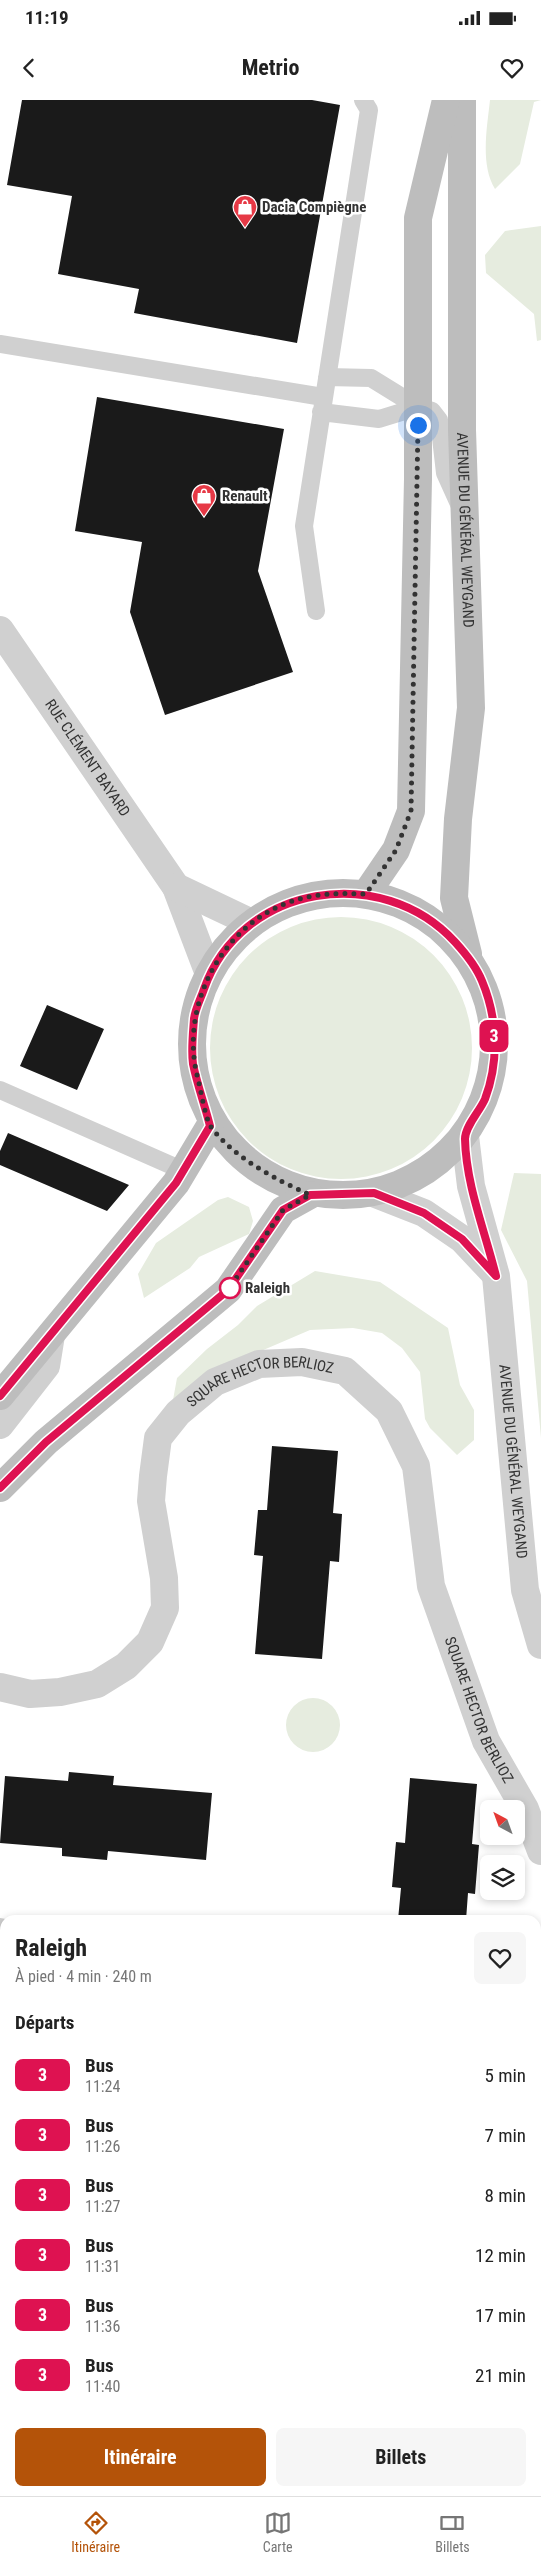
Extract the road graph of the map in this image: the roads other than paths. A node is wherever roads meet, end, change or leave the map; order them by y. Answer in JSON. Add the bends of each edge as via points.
{"nodes":[{"id":1,"x":363,"y":100,"type":"edge"},
{"id":2,"x":446,"y":100,"type":"edge"},
{"id":3,"x":462,"y":100,"type":"edge"},
{"id":4,"x":0,"y":344,"type":"edge"},
{"id":5,"x":327,"y":377,"type":"junction"},
{"id":6,"x":322,"y":404,"type":"junction"},
{"id":7,"x":418,"y":407,"type":"junction"},
{"id":8,"x":465,"y":520,"type":"junction"},
{"id":9,"x":316,"y":611,"type":"dead end"},
{"id":10,"x":0,"y":630,"type":"edge"},
{"id":11,"x":176,"y":887,"type":"junction"},
{"id":12,"x":366,"y":894,"type":"junction"},
{"id":13,"x":252,"y":923,"type":"junction"},
{"id":14,"x":470,"y":958,"type":"junction"},
{"id":15,"x":209,"y":974,"type":"junction"},
{"id":16,"x":0,"y":1090,"type":"edge"},
{"id":17,"x":210,"y":1126,"type":"junction"},
{"id":18,"x":465,"y":1136,"type":"junction"},
{"id":19,"x":184,"y":1171,"type":"junction"},
{"id":20,"x":374,"y":1193,"type":"junction"},
{"id":21,"x":310,"y":1195,"type":"junction"},
{"id":22,"x":496,"y":1276,"type":"junction"},
{"id":23,"x":51,"y":1335,"type":"junction"},
{"id":24,"x":0,"y":1396,"type":"edge"},
{"id":25,"x":0,"y":1425,"type":"edge"},
{"id":26,"x":0,"y":1488,"type":"edge"},
{"id":27,"x":541,"y":1645,"type":"edge"},
{"id":28,"x":0,"y":1687,"type":"edge"},
{"id":29,"x":541,"y":1851,"type":"edge"}],
"edges":[{"from":1,"to":5,"type":"lane","via":[[369,110]]},
{"from":2,"to":7,"type":"main road","via":[[418,218]]},
{"from":3,"to":8,"type":"main road","name":"AVENUE DU GÉNÉRAL WEYGAND"},
{"from":4,"to":6,"type":"lane"},
{"from":5,"to":6,"type":"lane"},
{"from":5,"to":7,"type":"lane","via":[[371,378]]},
{"from":6,"to":7,"type":"lane","via":[[379,419]]},
{"from":6,"to":9,"type":"lane","via":[[304,526]]},
{"from":7,"to":8,"type":"lane","via":[[432,411],[439,420],[446,473]]},
{"from":7,"to":12,"type":"main road","via":[[411,811],[396,850]]},
{"from":8,"to":14,"type":"main road","name":"AVENUE DU GÉNÉRAL WEYGAND","via":[[471,708],[458,820],[454,898]]},
{"from":10,"to":11,"type":"street","name":"RUE CLÉMENT BAYARD"},
{"from":11,"to":13,"type":"street"},
{"from":11,"to":15,"type":"street","name":"RUE CLÉMENT BAYARD"},
{"from":12,"to":13,"type":"main road","via":[[326,893],[287,903]]},
{"from":12,"to":14,"type":"main road","via":[[406,905],[441,927]]},
{"from":13,"to":15,"type":"main road","via":[[221,955]]},
{"from":14,"to":18,"type":"main road","via":[[482,982],[494,1021],[495,1061],[484,1100]]},
{"from":15,"to":17,"type":"main road","via":[[194,1017],[193,1063]]},
{"from":16,"to":19,"type":"lane"},
{"from":17,"to":19,"type":"main road"},
{"from":17,"to":21,"type":"main road","via":[[273,1178]]},
{"from":18,"to":20,"type":"main road","via":[[424,1172]]},
{"from":18,"to":22,"type":"street","name":"AVENUE DU GÉNÉRAL WEYGAND","via":[[472,1186]]},
{"from":19,"to":23,"type":"main road"},
{"from":20,"to":21,"type":"main road"},
{"from":20,"to":22,"type":"street","via":[[424,1213],[462,1239]]},
{"from":21,"to":26,"type":"main road","via":[[283,1210],[228,1290],[46,1442]]},
{"from":22,"to":27,"type":"street","name":"AVENUE DU GÉNÉRAL WEYGAND","via":[[525,1590]]},
{"from":23,"to":24,"type":"main road"},
{"from":23,"to":25,"type":"street","via":[[46,1366]]},
{"from":28,"to":29,"type":"street","name":"SQUARE HECTOR BERLIOZ","via":[[30,1694],[97,1684],[126,1666],[150,1642],[165,1608],[164,1578],[151,1501],[153,1476],[158,1438],[178,1413],[215,1382],[259,1364],[302,1362],[345,1371],[389,1411],[416,1466],[431,1586],[486,1740],[526,1809]]}]}
